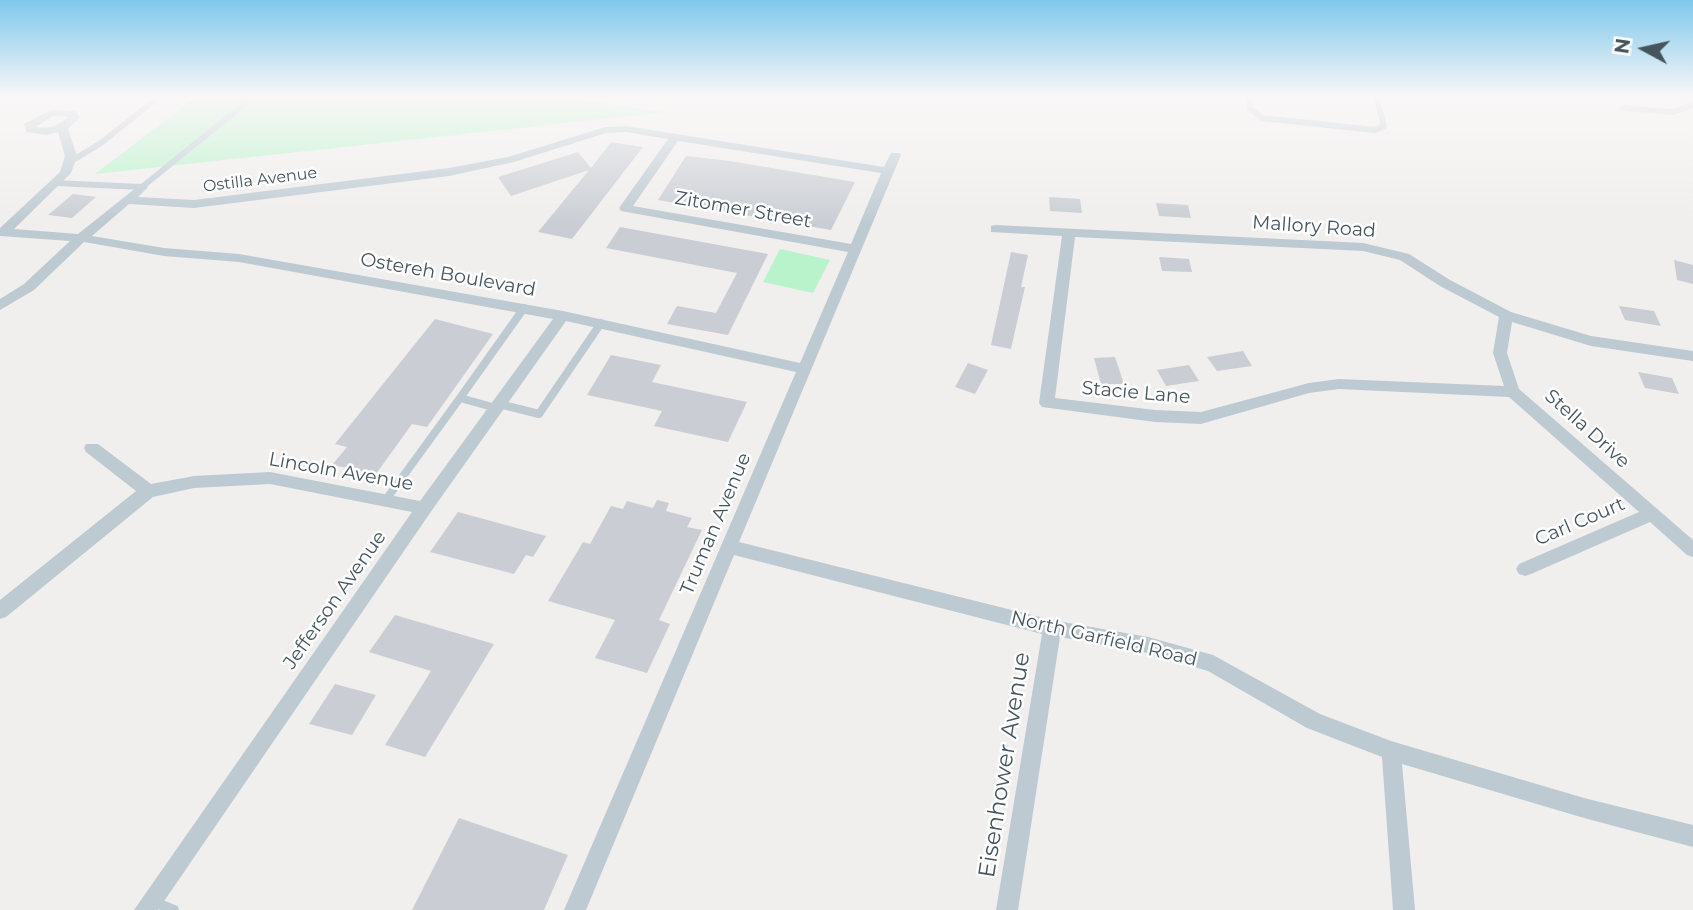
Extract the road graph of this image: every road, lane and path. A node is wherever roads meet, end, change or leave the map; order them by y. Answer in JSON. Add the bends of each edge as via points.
{"nodes":[{"id":1,"x":65,"y":138,"type":"edge"},
{"id":2,"x":106,"y":138,"type":"edge"},
{"id":3,"x":202,"y":138,"type":"edge"},
{"id":4,"x":578,"y":138,"type":"edge"},
{"id":5,"x":674,"y":138,"type":"edge"},
{"id":6,"x":696,"y":138,"type":"edge"},
{"id":7,"x":68,"y":163,"type":"junction"},
{"id":8,"x":892,"y":163,"type":"joint"},
{"id":9,"x":55,"y":183,"type":"junction"},
{"id":10,"x":142,"y":187,"type":"junction"},
{"id":11,"x":129,"y":200,"type":"junction"},
{"id":12,"x":995,"y":229,"type":"dead end"},
{"id":13,"x":1,"y":232,"type":"edge"},
{"id":14,"x":1069,"y":234,"type":"junction"},
{"id":15,"x":81,"y":238,"type":"junction"},
{"id":16,"x":855,"y":249,"type":"junction"},
{"id":17,"x":0,"y":305,"type":"edge"},
{"id":18,"x":524,"y":309,"type":"junction"},
{"id":19,"x":1506,"y":314,"type":"junction"},
{"id":20,"x":563,"y":316,"type":"junction"},
{"id":21,"x":601,"y":323,"type":"junction"},
{"id":22,"x":1693,"y":356,"type":"edge"},
{"id":23,"x":805,"y":369,"type":"junction"},
{"id":24,"x":1513,"y":392,"type":"junction"},
{"id":25,"x":460,"y":398,"type":"junction"},
{"id":26,"x":498,"y":406,"type":"junction"},
{"id":27,"x":92,"y":448,"type":"dead end"},
{"id":28,"x":148,"y":491,"type":"junction"},
{"id":29,"x":386,"y":501,"type":"junction"},
{"id":30,"x":424,"y":508,"type":"junction"},
{"id":31,"x":1651,"y":514,"type":"junction"},
{"id":32,"x":729,"y":547,"type":"junction"},
{"id":33,"x":1693,"y":550,"type":"edge"},
{"id":34,"x":1525,"y":569,"type":"dead end"},
{"id":35,"x":0,"y":611,"type":"edge"},
{"id":36,"x":1052,"y":628,"type":"junction"},
{"id":37,"x":1391,"y":751,"type":"junction"},
{"id":38,"x":1693,"y":836,"type":"edge"},
{"id":39,"x":148,"y":905,"type":"edge"},
{"id":40,"x":174,"y":910,"type":"edge"},
{"id":41,"x":575,"y":910,"type":"edge"},
{"id":42,"x":1007,"y":910,"type":"edge"},
{"id":43,"x":1404,"y":910,"type":"edge"}],
"edges":[{"from":1,"to":7,"type":"street","via":[[71,156]]},
{"from":2,"to":7,"type":"lane"},
{"from":3,"to":10,"type":"lane"},
{"from":4,"to":11,"type":"street","name":"Ostilla Avenue","via":[[510,160],[449,172],[194,204]]},
{"from":5,"to":16,"type":"street","name":"Zitomer Street","via":[[625,208]]},
{"from":6,"to":8,"type":"street","name":"Ostilla Avenue"},
{"from":7,"to":9,"type":"street"},
{"from":8,"to":16,"type":"street","name":"Truman Avenue"},
{"from":9,"to":10,"type":"lane"},
{"from":9,"to":13,"type":"street"},
{"from":10,"to":11,"type":"street"},
{"from":11,"to":15,"type":"street"},
{"from":12,"to":14,"type":"street","name":"Mallory Road"},
{"from":13,"to":15,"type":"street","name":"Ostereh Boulevard"},
{"from":14,"to":19,"type":"street","name":"Mallory Road","via":[[1363,247],[1404,257]]},
{"from":14,"to":24,"type":"street","name":"Stacie Lane","via":[[1047,403],[1201,418],[1309,387],[1339,384]]},
{"from":15,"to":17,"type":"street","via":[[29,287]]},
{"from":15,"to":18,"type":"street","name":"Ostereh Boulevard","via":[[164,253],[239,258]]},
{"from":16,"to":23,"type":"street","name":"Truman Avenue"},
{"from":18,"to":20,"type":"street","name":"Ostereh Boulevard"},
{"from":18,"to":25,"type":"lane"},
{"from":19,"to":22,"type":"street","name":"Mallory Road","via":[[1591,341]]},
{"from":19,"to":24,"type":"street","name":"Stella Drive","via":[[1500,352]]},
{"from":20,"to":21,"type":"street","name":"Ostereh Boulevard"},
{"from":20,"to":26,"type":"street","name":"Jefferson Avenue"},
{"from":21,"to":23,"type":"street","name":"Ostereh Boulevard"},
{"from":21,"to":26,"type":"lane","via":[[539,414]]},
{"from":23,"to":32,"type":"street","name":"Truman Avenue"},
{"from":24,"to":31,"type":"street","name":"Stella Drive"},
{"from":25,"to":26,"type":"lane"},
{"from":25,"to":29,"type":"lane"},
{"from":26,"to":30,"type":"street","name":"Jefferson Avenue"},
{"from":27,"to":28,"type":"street"},
{"from":28,"to":29,"type":"street","name":"Lincoln Avenue","via":[[194,482],[270,478]]},
{"from":28,"to":35,"type":"street","name":"Lincoln Avenue"},
{"from":29,"to":30,"type":"street","name":"Lincoln Avenue"},
{"from":30,"to":39,"type":"street","name":"Jefferson Avenue"},
{"from":31,"to":33,"type":"street","name":"Stella Drive"},
{"from":31,"to":34,"type":"street","name":"Carl Court"},
{"from":32,"to":36,"type":"street","name":"North Garfield Road"},
{"from":32,"to":41,"type":"street","name":"Truman Avenue"},
{"from":36,"to":37,"type":"street","name":"North Garfield Road","via":[[1148,645],[1213,664],[1314,721]]},
{"from":36,"to":42,"type":"street","name":"Eisenhower Avenue"},
{"from":37,"to":38,"type":"street","name":"North Garfield Road"},
{"from":37,"to":43,"type":"street"},
{"from":39,"to":40,"type":"lane"}]}
